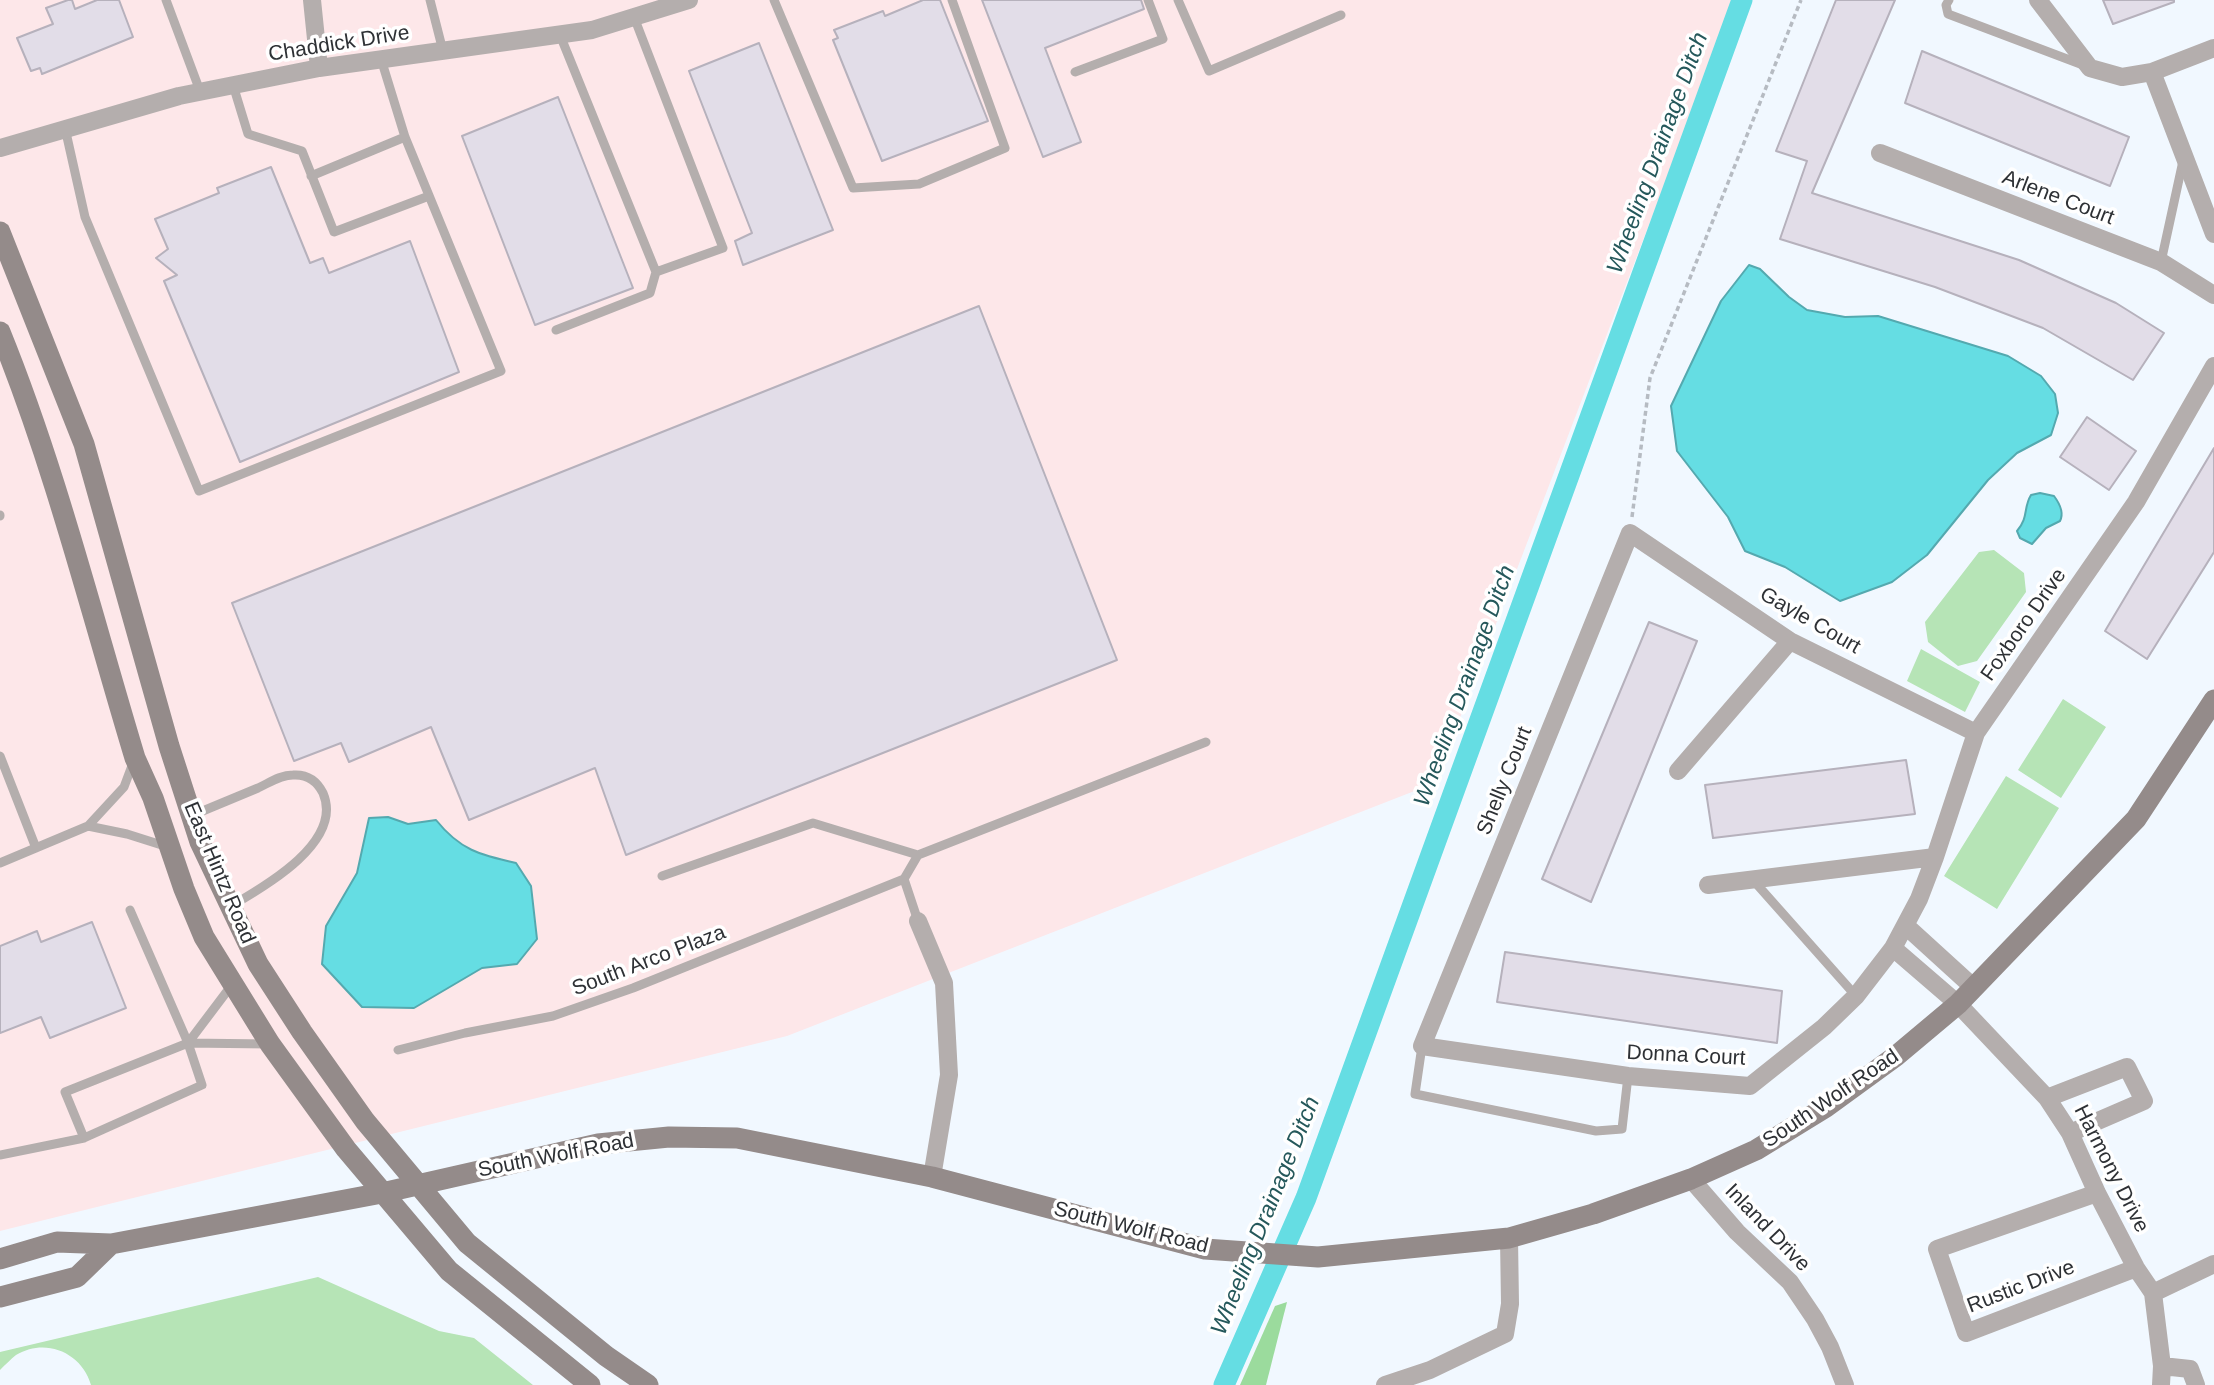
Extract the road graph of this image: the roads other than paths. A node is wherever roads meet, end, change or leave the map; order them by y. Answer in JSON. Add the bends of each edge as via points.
{"nodes":[{"id":1,"x":166,"y":0,"type":"edge"},
{"id":2,"x":312,"y":0,"type":"edge"},
{"id":3,"x":430,"y":0,"type":"edge"},
{"id":4,"x":689,"y":0,"type":"edge"},
{"id":5,"x":774,"y":0,"type":"edge"},
{"id":6,"x":952,"y":0,"type":"edge"},
{"id":7,"x":1148,"y":0,"type":"edge"},
{"id":8,"x":1178,"y":0,"type":"edge"},
{"id":9,"x":1949,"y":0,"type":"edge"},
{"id":10,"x":2038,"y":0,"type":"edge"},
{"id":11,"x":1341,"y":15,"type":"dead end"},
{"id":12,"x":634,"y":17,"type":"junction"},
{"id":13,"x":560,"y":35,"type":"junction"},
{"id":14,"x":2214,"y":48,"type":"edge"},
{"id":15,"x":443,"y":51,"type":"junction"},
{"id":16,"x":381,"y":59,"type":"junction"},
{"id":17,"x":319,"y":68,"type":"junction"},
{"id":18,"x":2090,"y":68,"type":"junction"},
{"id":19,"x":1075,"y":72,"type":"dead end"},
{"id":20,"x":2152,"y":72,"type":"junction"},
{"id":21,"x":233,"y":85,"type":"junction"},
{"id":22,"x":200,"y":91,"type":"junction"},
{"id":23,"x":65,"y":128,"type":"junction"},
{"id":24,"x":405,"y":137,"type":"junction"},
{"id":25,"x":0,"y":148,"type":"edge"},
{"id":26,"x":1880,"y":153,"type":"dead end"},
{"id":27,"x":2185,"y":156,"type":"junction"},
{"id":28,"x":311,"y":176,"type":"junction"},
{"id":29,"x":429,"y":196,"type":"junction"},
{"id":30,"x":0,"y":232,"type":"edge"},
{"id":31,"x":2214,"y":234,"type":"edge"},
{"id":32,"x":2161,"y":262,"type":"junction"},
{"id":33,"x":656,"y":272,"type":"junction"},
{"id":34,"x":2214,"y":295,"type":"edge"},
{"id":35,"x":556,"y":330,"type":"dead end"},
{"id":36,"x":0,"y":332,"type":"edge"},
{"id":37,"x":2214,"y":366,"type":"edge"},
{"id":38,"x":1630,"y":533,"type":"joint"},
{"id":39,"x":1790,"y":641,"type":"junction"},
{"id":40,"x":2214,"y":700,"type":"edge"},
{"id":41,"x":1976,"y":733,"type":"junction"},
{"id":42,"x":1206,"y":742,"type":"dead end"},
{"id":43,"x":0,"y":756,"type":"edge"},
{"id":44,"x":135,"y":758,"type":"junction"},
{"id":45,"x":1678,"y":771,"type":"dead end"},
{"id":46,"x":191,"y":816,"type":"junction"},
{"id":47,"x":88,"y":825,"type":"junction"},
{"id":48,"x":36,"y":848,"type":"junction"},
{"id":49,"x":170,"y":848,"type":"junction"},
{"id":50,"x":918,"y":855,"type":"junction"},
{"id":51,"x":1935,"y":857,"type":"junction"},
{"id":52,"x":0,"y":863,"type":"edge"},
{"id":53,"x":662,"y":876,"type":"dead end"},
{"id":54,"x":904,"y":879,"type":"junction"},
{"id":55,"x":1754,"y":880,"type":"junction"},
{"id":56,"x":1708,"y":886,"type":"dead end"},
{"id":57,"x":231,"y":906,"type":"junction"},
{"id":58,"x":130,"y":910,"type":"dead end"},
{"id":59,"x":918,"y":921,"type":"joint"},
{"id":60,"x":1906,"y":926,"type":"junction"},
{"id":61,"x":1894,"y":948,"type":"junction"},
{"id":62,"x":233,"y":984,"type":"junction"},
{"id":63,"x":1973,"y":987,"type":"junction"},
{"id":64,"x":1856,"y":996,"type":"junction"},
{"id":65,"x":1958,"y":1004,"type":"junction"},
{"id":66,"x":188,"y":1043,"type":"junction"},
{"id":67,"x":270,"y":1044,"type":"junction"},
{"id":68,"x":1422,"y":1046,"type":"junction"},
{"id":69,"x":398,"y":1050,"type":"dead end"},
{"id":70,"x":1628,"y":1076,"type":"junction"},
{"id":71,"x":2047,"y":1098,"type":"junction"},
{"id":72,"x":2070,"y":1133,"type":"junction"},
{"id":73,"x":84,"y":1138,"type":"junction"},
{"id":74,"x":0,"y":1155,"type":"edge"},
{"id":75,"x":932,"y":1177,"type":"junction"},
{"id":76,"x":1691,"y":1180,"type":"junction"},
{"id":77,"x":418,"y":1185,"type":"junction"},
{"id":78,"x":382,"y":1193,"type":"junction"},
{"id":79,"x":2097,"y":1193,"type":"junction"},
{"id":80,"x":1509,"y":1238,"type":"junction"},
{"id":81,"x":111,"y":1244,"type":"junction"},
{"id":82,"x":0,"y":1259,"type":"edge"},
{"id":83,"x":2214,"y":1264,"type":"edge"},
{"id":84,"x":2136,"y":1268,"type":"junction"},
{"id":85,"x":2153,"y":1293,"type":"junction"},
{"id":86,"x":0,"y":1297,"type":"edge"},
{"id":87,"x":2162,"y":1366,"type":"junction"},
{"id":88,"x":590,"y":1385,"type":"edge"},
{"id":89,"x":648,"y":1385,"type":"edge"},
{"id":90,"x":1385,"y":1385,"type":"edge"},
{"id":91,"x":1845,"y":1385,"type":"edge"},
{"id":92,"x":2161,"y":1385,"type":"edge"},
{"id":93,"x":2196,"y":1385,"type":"edge"}],
"edges":[{"from":1,"to":22,"type":"lane"},
{"from":2,"to":17,"type":"street"},
{"from":3,"to":15,"type":"lane"},
{"from":4,"to":12,"type":"street","name":"Chaddick Drive"},
{"from":5,"to":6,"type":"lane","via":[[853,188],[919,184],[1005,148]]},
{"from":7,"to":19,"type":"lane","via":[[1163,38]]},
{"from":8,"to":11,"type":"lane","via":[[1209,71]]},
{"from":9,"to":18,"type":"lane","via":[[1948,14]]},
{"from":10,"to":18,"type":"street"},
{"from":12,"to":13,"type":"street","name":"Chaddick Drive"},
{"from":12,"to":33,"type":"lane","via":[[723,248]]},
{"from":13,"to":15,"type":"street","name":"Chaddick Drive"},
{"from":13,"to":33,"type":"lane"},
{"from":14,"to":20,"type":"street"},
{"from":15,"to":16,"type":"street","name":"Chaddick Drive"},
{"from":16,"to":17,"type":"street","name":"Chaddick Drive"},
{"from":16,"to":24,"type":"lane"},
{"from":17,"to":21,"type":"street","name":"Chaddick Drive"},
{"from":18,"to":20,"type":"street","via":[[2122,77]]},
{"from":20,"to":27,"type":"street"},
{"from":21,"to":22,"type":"street","name":"Chaddick Drive"},
{"from":21,"to":28,"type":"lane","via":[[248,134],[302,151]]},
{"from":22,"to":23,"type":"street","name":"Chaddick Drive"},
{"from":23,"to":25,"type":"street","name":"Chaddick Drive"},
{"from":23,"to":29,"type":"lane","via":[[85,217],[199,491],[500,371]]},
{"from":24,"to":28,"type":"lane"},
{"from":24,"to":29,"type":"lane"},
{"from":26,"to":32,"type":"street","name":"Arlene Court"},
{"from":27,"to":31,"type":"street"},
{"from":27,"to":32,"type":"lane"},
{"from":28,"to":29,"type":"lane","via":[[334,232]]},
{"from":30,"to":46,"type":"main road","name":"East Hintz Road","via":[[83,444]]},
{"from":32,"to":34,"type":"street","name":"Arlene Court"},
{"from":33,"to":35,"type":"lane","via":[[650,293]]},
{"from":36,"to":44,"type":"main road","name":"East Hintz Road","via":[[57,496]]},
{"from":37,"to":41,"type":"street","name":"Foxboro Drive","via":[[2136,502]]},
{"from":38,"to":39,"type":"street","name":"Gayle Court"},
{"from":38,"to":68,"type":"street","name":"Shelly Court"},
{"from":39,"to":41,"type":"street","name":"Gayle Court"},
{"from":39,"to":45,"type":"street"},
{"from":40,"to":63,"type":"main road","name":"South Wolf Road","via":[[2136,819]]},
{"from":41,"to":51,"type":"street","name":"Foxboro Drive"},
{"from":42,"to":50,"type":"lane"},
{"from":43,"to":48,"type":"lane"},
{"from":44,"to":47,"type":"lane","via":[[124,787]]},
{"from":44,"to":49,"type":"main road","name":"East Hintz Road"},
{"from":46,"to":57,"type":"main road","name":"East Hintz Road"},
{"from":46,"to":57,"type":"lane","via":[[285,776],[306,776],[317,782],[324,795],[324,823],[306,852],[281,875]]},
{"from":47,"to":48,"type":"lane"},
{"from":47,"to":49,"type":"lane"},
{"from":48,"to":52,"type":"lane"},
{"from":49,"to":62,"type":"main road","name":"East Hintz Road","via":[[204,937]]},
{"from":50,"to":53,"type":"lane","via":[[813,823]]},
{"from":50,"to":54,"type":"lane"},
{"from":51,"to":55,"type":"street"},
{"from":51,"to":60,"type":"street","name":"Foxboro Drive"},
{"from":54,"to":59,"type":"lane"},
{"from":54,"to":69,"type":"lane","name":"South Arco Plaza","via":[[553,1016]]},
{"from":55,"to":56,"type":"street"},
{"from":55,"to":64,"type":"lane"},
{"from":57,"to":77,"type":"main road","name":"East Hintz Road","via":[[258,964],[302,1032],[365,1121]]},
{"from":58,"to":66,"type":"lane"},
{"from":59,"to":75,"type":"street","via":[[944,983],[949,1074]]},
{"from":60,"to":61,"type":"street","name":"Foxboro Drive"},
{"from":60,"to":63,"type":"street"},
{"from":61,"to":64,"type":"street","name":"Donna Court"},
{"from":61,"to":65,"type":"street"},
{"from":62,"to":66,"type":"lane"},
{"from":62,"to":67,"type":"main road","name":"East Hintz Road"},
{"from":63,"to":65,"type":"main road","name":"South Wolf Road"},
{"from":64,"to":70,"type":"street","name":"Donna Court","via":[[1825,1027],[1750,1086]]},
{"from":65,"to":71,"type":"street","name":"Harmony Drive"},
{"from":65,"to":76,"type":"main road","name":"South Wolf Road","via":[[1826,1107],[1756,1150]]},
{"from":66,"to":67,"type":"lane"},
{"from":66,"to":73,"type":"lane","via":[[202,1085]]},
{"from":66,"to":73,"type":"lane","via":[[65,1091]]},
{"from":67,"to":78,"type":"main road","name":"East Hintz Road"},
{"from":68,"to":70,"type":"street","name":"Donna Court"},
{"from":68,"to":70,"type":"lane","via":[[1415,1094],[1596,1132],[1622,1129]]},
{"from":71,"to":72,"type":"street","name":"Harmony Drive"},
{"from":71,"to":72,"type":"street","via":[[2127,1067],[2144,1101]]},
{"from":72,"to":79,"type":"street","name":"Harmony Drive"},
{"from":73,"to":74,"type":"lane"},
{"from":75,"to":77,"type":"main road","name":"South Wolf Road","via":[[737,1138],[669,1137],[598,1144]]},
{"from":75,"to":80,"type":"main road","name":"South Wolf Road","via":[[1205,1249],[1318,1257]]},
{"from":76,"to":80,"type":"main road","name":"South Wolf Road"},
{"from":76,"to":91,"type":"street","name":"Inland Drive","via":[[1790,1282],[1830,1347]]},
{"from":77,"to":78,"type":"main road","name":"South Wolf Road"},
{"from":77,"to":89,"type":"main road","name":"East Hintz Road","via":[[467,1243]]},
{"from":78,"to":81,"type":"main road","name":"South Wolf Road"},
{"from":78,"to":88,"type":"main road","name":"East Hintz Road","via":[[449,1271]]},
{"from":79,"to":84,"type":"street","name":"Harmony Drive"},
{"from":79,"to":84,"type":"street","name":"Rustic Drive","via":[[1937,1250],[1966,1333]]},
{"from":80,"to":90,"type":"street","via":[[1510,1304],[1505,1334],[1430,1370]]},
{"from":81,"to":82,"type":"main road","name":"South Wolf Road","via":[[57,1242]]},
{"from":81,"to":86,"type":"main road","via":[[77,1277]]},
{"from":83,"to":85,"type":"street"},
{"from":84,"to":85,"type":"street","name":"Harmony Drive"},
{"from":85,"to":87,"type":"street","name":"Harmony Drive"},
{"from":87,"to":92,"type":"street","name":"Harmony Drive"},
{"from":87,"to":93,"type":"street","via":[[2190,1369]]}]}
